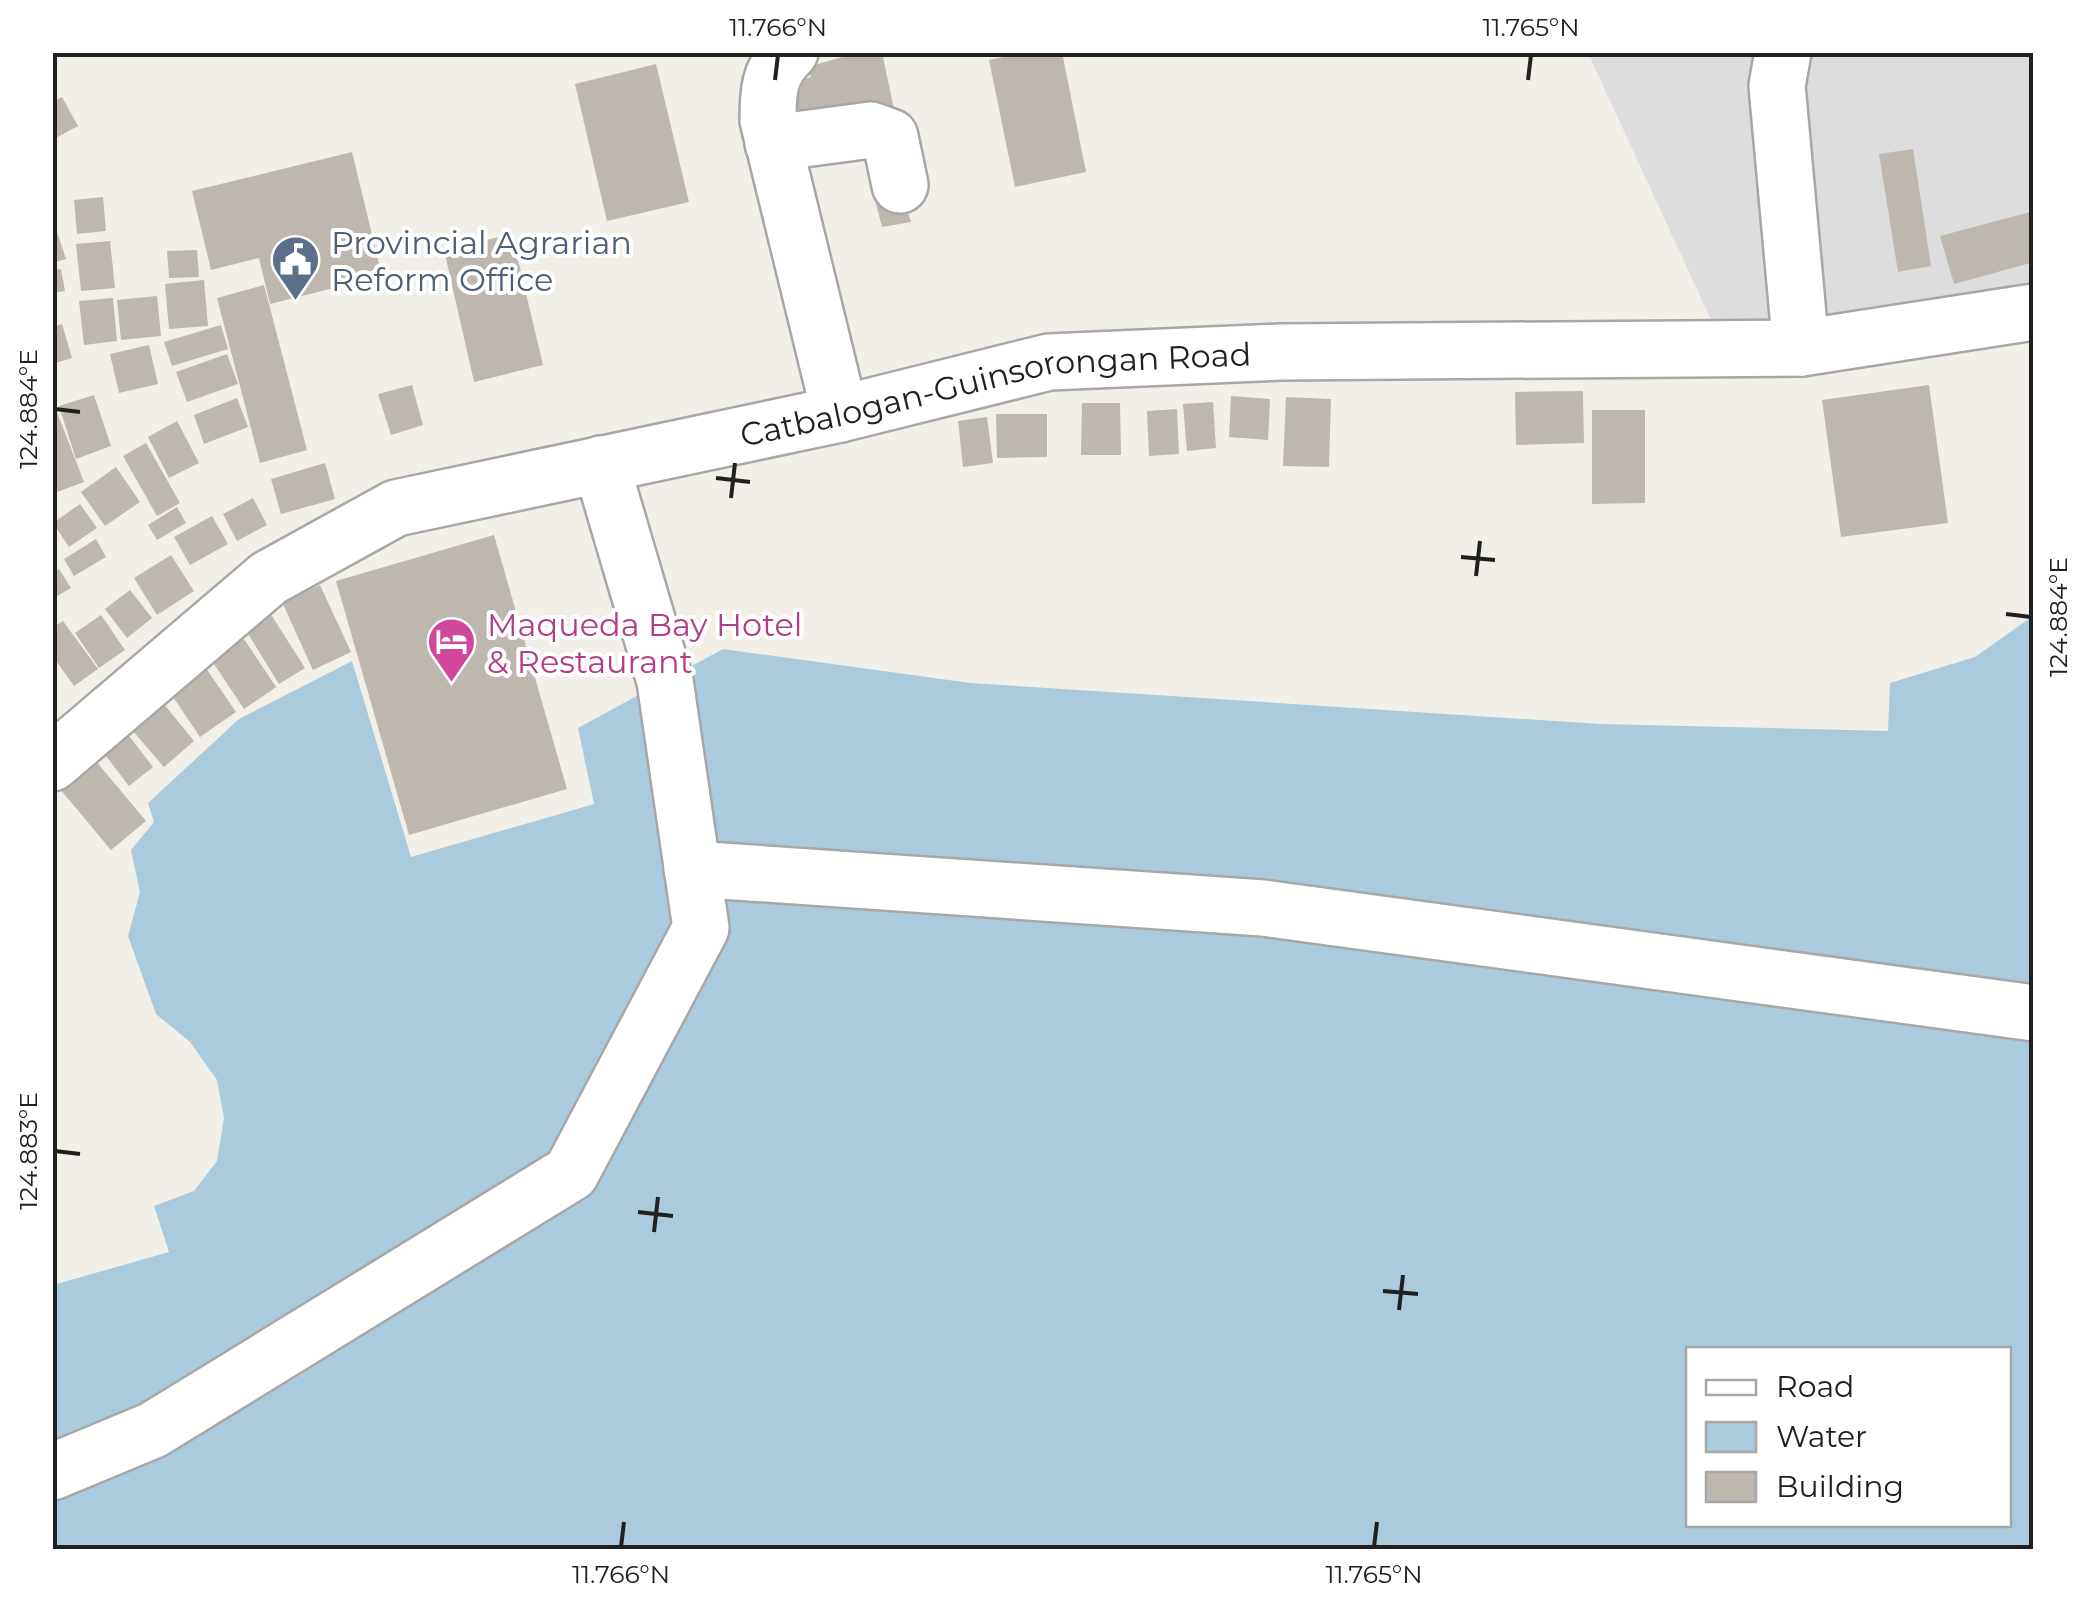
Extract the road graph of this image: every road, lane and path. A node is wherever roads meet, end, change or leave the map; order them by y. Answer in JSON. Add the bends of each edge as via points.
{"nodes":[{"id":1,"x":790,"y":52,"type":"edge"},
{"id":2,"x":1783,"y":52,"type":"edge"},
{"id":3,"x":773,"y":143,"type":"junction"},
{"id":4,"x":900,"y":186,"type":"dead end"},
{"id":5,"x":2034,"y":312,"type":"edge"},
{"id":6,"x":1801,"y":348,"type":"junction"},
{"id":7,"x":840,"y":414,"type":"junction"},
{"id":8,"x":601,"y":464,"type":"junction"},
{"id":9,"x":52,"y":763,"type":"edge"},
{"id":10,"x":692,"y":869,"type":"junction"},
{"id":11,"x":2034,"y":1014,"type":"edge"},
{"id":12,"x":52,"y":1472,"type":"edge"}],
"edges":[{"from":1,"to":3,"type":"street","via":[[768,88]]},
{"from":2,"to":6,"type":"street","via":[[1777,86]]},
{"from":3,"to":4,"type":"street","via":[[871,130],[890,137]]},
{"from":3,"to":7,"type":"street"},
{"from":5,"to":6,"type":"street","name":"Catbalogan-Guinsorongan Road"},
{"from":6,"to":7,"type":"street","name":"Catbalogan-Guinsorongan Road","via":[[1281,352],[1049,362]]},
{"from":7,"to":8,"type":"street","name":"Catbalogan-Guinsorongan Road"},
{"from":8,"to":9,"type":"street","name":"Catbalogan-Guinsorongan Road","via":[[396,508],[333,539],[268,578]]},
{"from":8,"to":10,"type":"street","via":[[665,681]]},
{"from":10,"to":11,"type":"street","via":[[1263,908]]},
{"from":10,"to":12,"type":"street","via":[[701,928],[570,1174],[154,1430]]}]}
